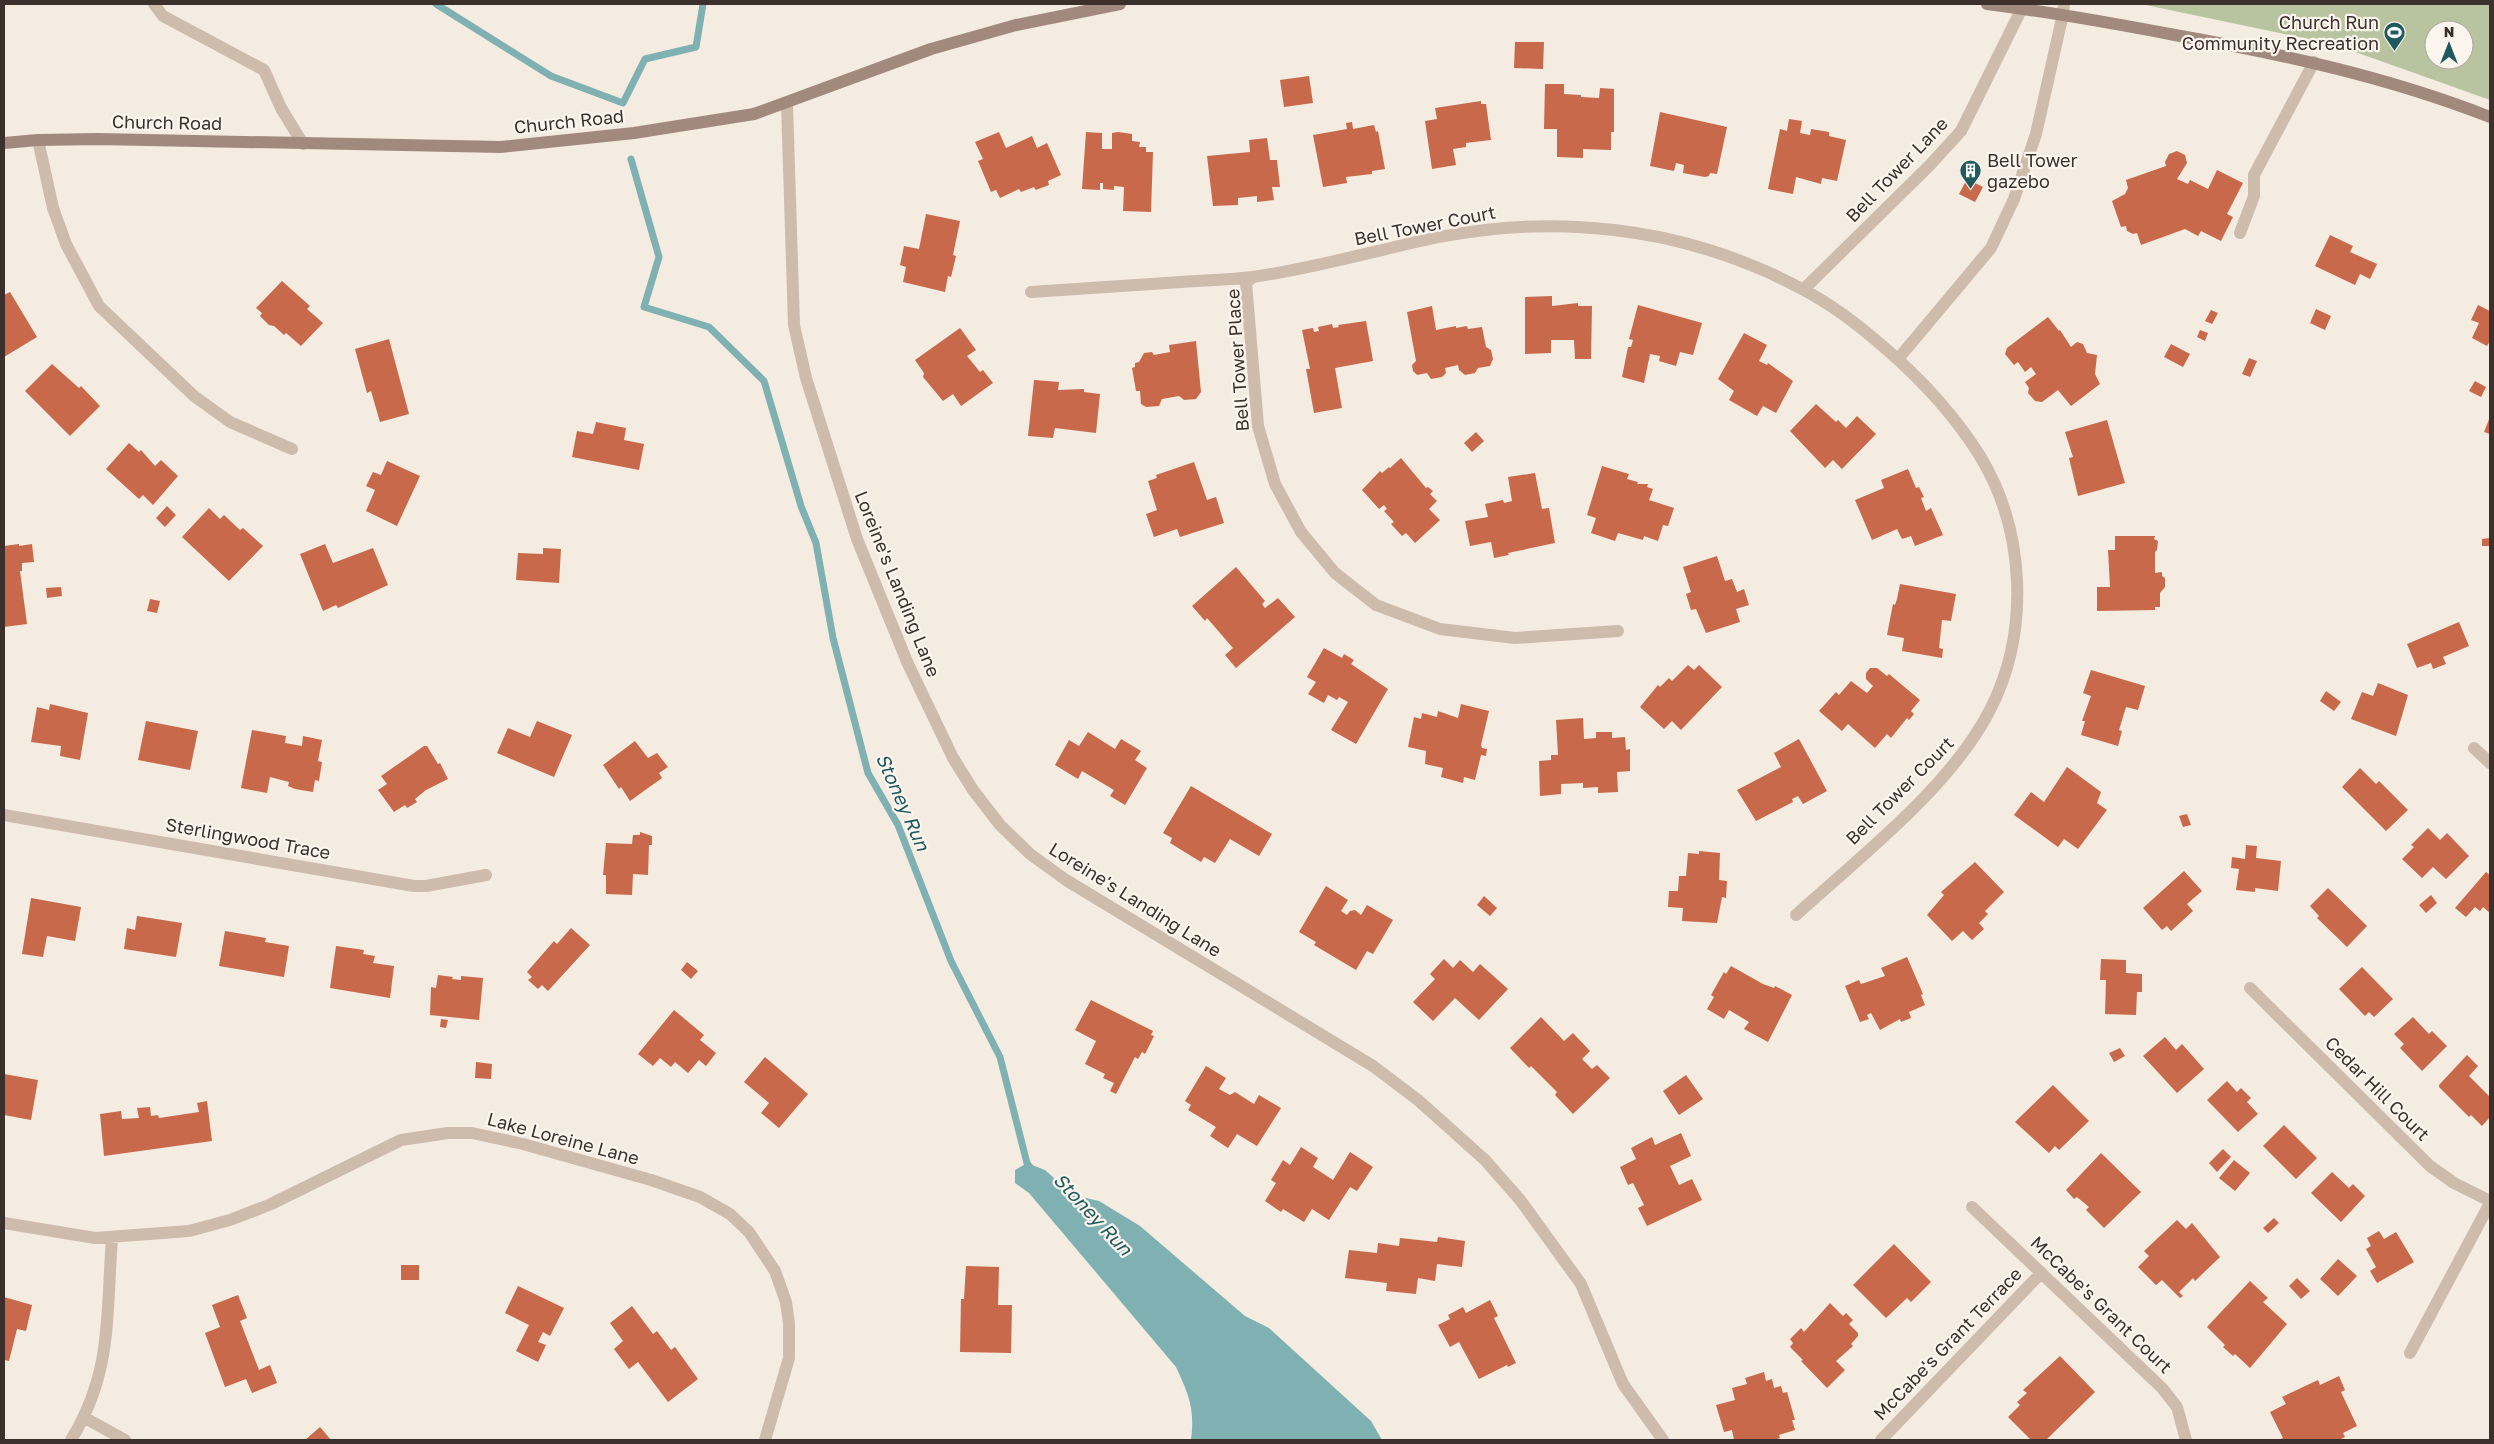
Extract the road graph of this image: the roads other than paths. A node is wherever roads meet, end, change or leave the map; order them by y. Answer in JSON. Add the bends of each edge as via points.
{"nodes":[{"id":1,"x":154,"y":4,"type":"edge"},
{"id":2,"x":1120,"y":4,"type":"edge"},
{"id":3,"x":1987,"y":4,"type":"edge"},
{"id":4,"x":2024,"y":6,"type":"edge"},
{"id":5,"x":1073,"y":8,"type":"edge"},
{"id":6,"x":2064,"y":9,"type":"edge"},
{"id":7,"x":2314,"y":62,"type":"junction"},
{"id":8,"x":787,"y":104,"type":"junction"},
{"id":9,"x":2490,"y":117,"type":"edge"},
{"id":10,"x":38,"y":140,"type":"junction"},
{"id":11,"x":4,"y":143,"type":"edge"},
{"id":12,"x":303,"y":144,"type":"junction"},
{"id":13,"x":2240,"y":233,"type":"dead end"},
{"id":14,"x":1252,"y":277,"type":"junction"},
{"id":15,"x":1804,"y":289,"type":"junction"},
{"id":16,"x":1031,"y":292,"type":"dead end"},
{"id":17,"x":1898,"y":360,"type":"junction"},
{"id":18,"x":292,"y":449,"type":"dead end"},
{"id":19,"x":1618,"y":631,"type":"dead end"},
{"id":20,"x":2474,"y":748,"type":"dead end"},
{"id":21,"x":2490,"y":763,"type":"edge"},
{"id":22,"x":4,"y":815,"type":"edge"},
{"id":23,"x":486,"y":875,"type":"dead end"},
{"id":24,"x":1796,"y":915,"type":"dead end"},
{"id":25,"x":2250,"y":988,"type":"dead end"},
{"id":26,"x":2490,"y":1202,"type":"edge"},
{"id":27,"x":1972,"y":1207,"type":"dead end"},
{"id":28,"x":4,"y":1222,"type":"edge"},
{"id":29,"x":112,"y":1238,"type":"junction"},
{"id":30,"x":2041,"y":1273,"type":"junction"},
{"id":31,"x":2410,"y":1353,"type":"dead end"},
{"id":32,"x":85,"y":1418,"type":"junction"},
{"id":33,"x":71,"y":1440,"type":"edge"},
{"id":34,"x":125,"y":1440,"type":"edge"},
{"id":35,"x":766,"y":1440,"type":"edge"},
{"id":36,"x":1663,"y":1440,"type":"edge"},
{"id":37,"x":1880,"y":1440,"type":"edge"},
{"id":38,"x":2186,"y":1440,"type":"edge"}],
"edges":[{"from":1,"to":12,"type":"street","via":[[163,16],[264,70],[281,108]]},
{"from":2,"to":5,"type":"main road","name":"Church Road"},
{"from":3,"to":4,"type":"main road"},
{"from":4,"to":6,"type":"main road"},
{"from":4,"to":15,"type":"street","name":"Bell Tower Lane","via":[[1961,130],[1929,166]]},
{"from":5,"to":8,"type":"main road","name":"Church Road","via":[[931,49]]},
{"from":6,"to":7,"type":"main road"},
{"from":6,"to":17,"type":"street","via":[[2036,134],[2014,199],[1991,248]]},
{"from":7,"to":9,"type":"main road","via":[[2419,91]]},
{"from":7,"to":13,"type":"street","via":[[2254,175],[2254,196]]},
{"from":8,"to":12,"type":"main road","name":"Church Road","via":[[754,114],[634,134],[511,146]]},
{"from":8,"to":36,"type":"street","name":"Loreine's Landing Lane","via":[[794,325],[806,378],[857,539],[908,664],[953,758],[973,790],[1006,831],[1030,854],[1066,880],[1373,1066],[1418,1100],[1485,1160],[1532,1216],[1581,1284],[1623,1384]]},
{"from":10,"to":11,"type":"main road","name":"Church Road"},
{"from":10,"to":12,"type":"main road","name":"Church Road"},
{"from":10,"to":18,"type":"street","via":[[53,208],[66,244],[99,306],[194,396],[230,422]]},
{"from":14,"to":15,"type":"street","name":"Bell Tower Court","via":[[1440,237],[1490,229],[1542,226],[1614,230],[1673,240],[1743,261]]},
{"from":14,"to":16,"type":"street","name":"Bell Tower Court"},
{"from":14,"to":19,"type":"street","name":"Bell Tower Place","via":[[1246,283],[1258,426],[1275,484],[1301,532],[1335,572],[1376,605],[1440,629],[1516,638]]},
{"from":15,"to":17,"type":"street","name":"Bell Tower Court","via":[[1856,323]]},
{"from":17,"to":24,"type":"street","name":"Bell Tower Court","via":[[1945,409],[1979,454],[1990,476],[2004,510],[2014,548],[2018,592],[2015,629],[2006,670],[1993,705],[1953,768]]},
{"from":20,"to":21,"type":"street"},
{"from":22,"to":23,"type":"street","name":"Sterlingwood Trace","via":[[414,886]]},
{"from":25,"to":26,"type":"street","name":"Cedar Hill Court","via":[[2430,1166]]},
{"from":26,"to":31,"type":"street"},
{"from":27,"to":30,"type":"street","name":"McCabe's Grant Court"},
{"from":28,"to":29,"type":"street","name":"Lake Loreine Lane"},
{"from":29,"to":32,"type":"street","via":[[108,1328],[98,1383]]},
{"from":29,"to":35,"type":"street","name":"Lake Loreine Lane","via":[[189,1231],[230,1220],[269,1205],[401,1140],[448,1133],[472,1133],[524,1144],[651,1180],[700,1197],[730,1214],[750,1232],[775,1271],[786,1302],[789,1358]]},
{"from":30,"to":37,"type":"street","name":"McCabe's Grant Terrace"},
{"from":30,"to":38,"type":"street","name":"McCabe's Grant Court","via":[[2162,1388],[2177,1407]]},
{"from":32,"to":33,"type":"street"},
{"from":32,"to":34,"type":"street"}]}
